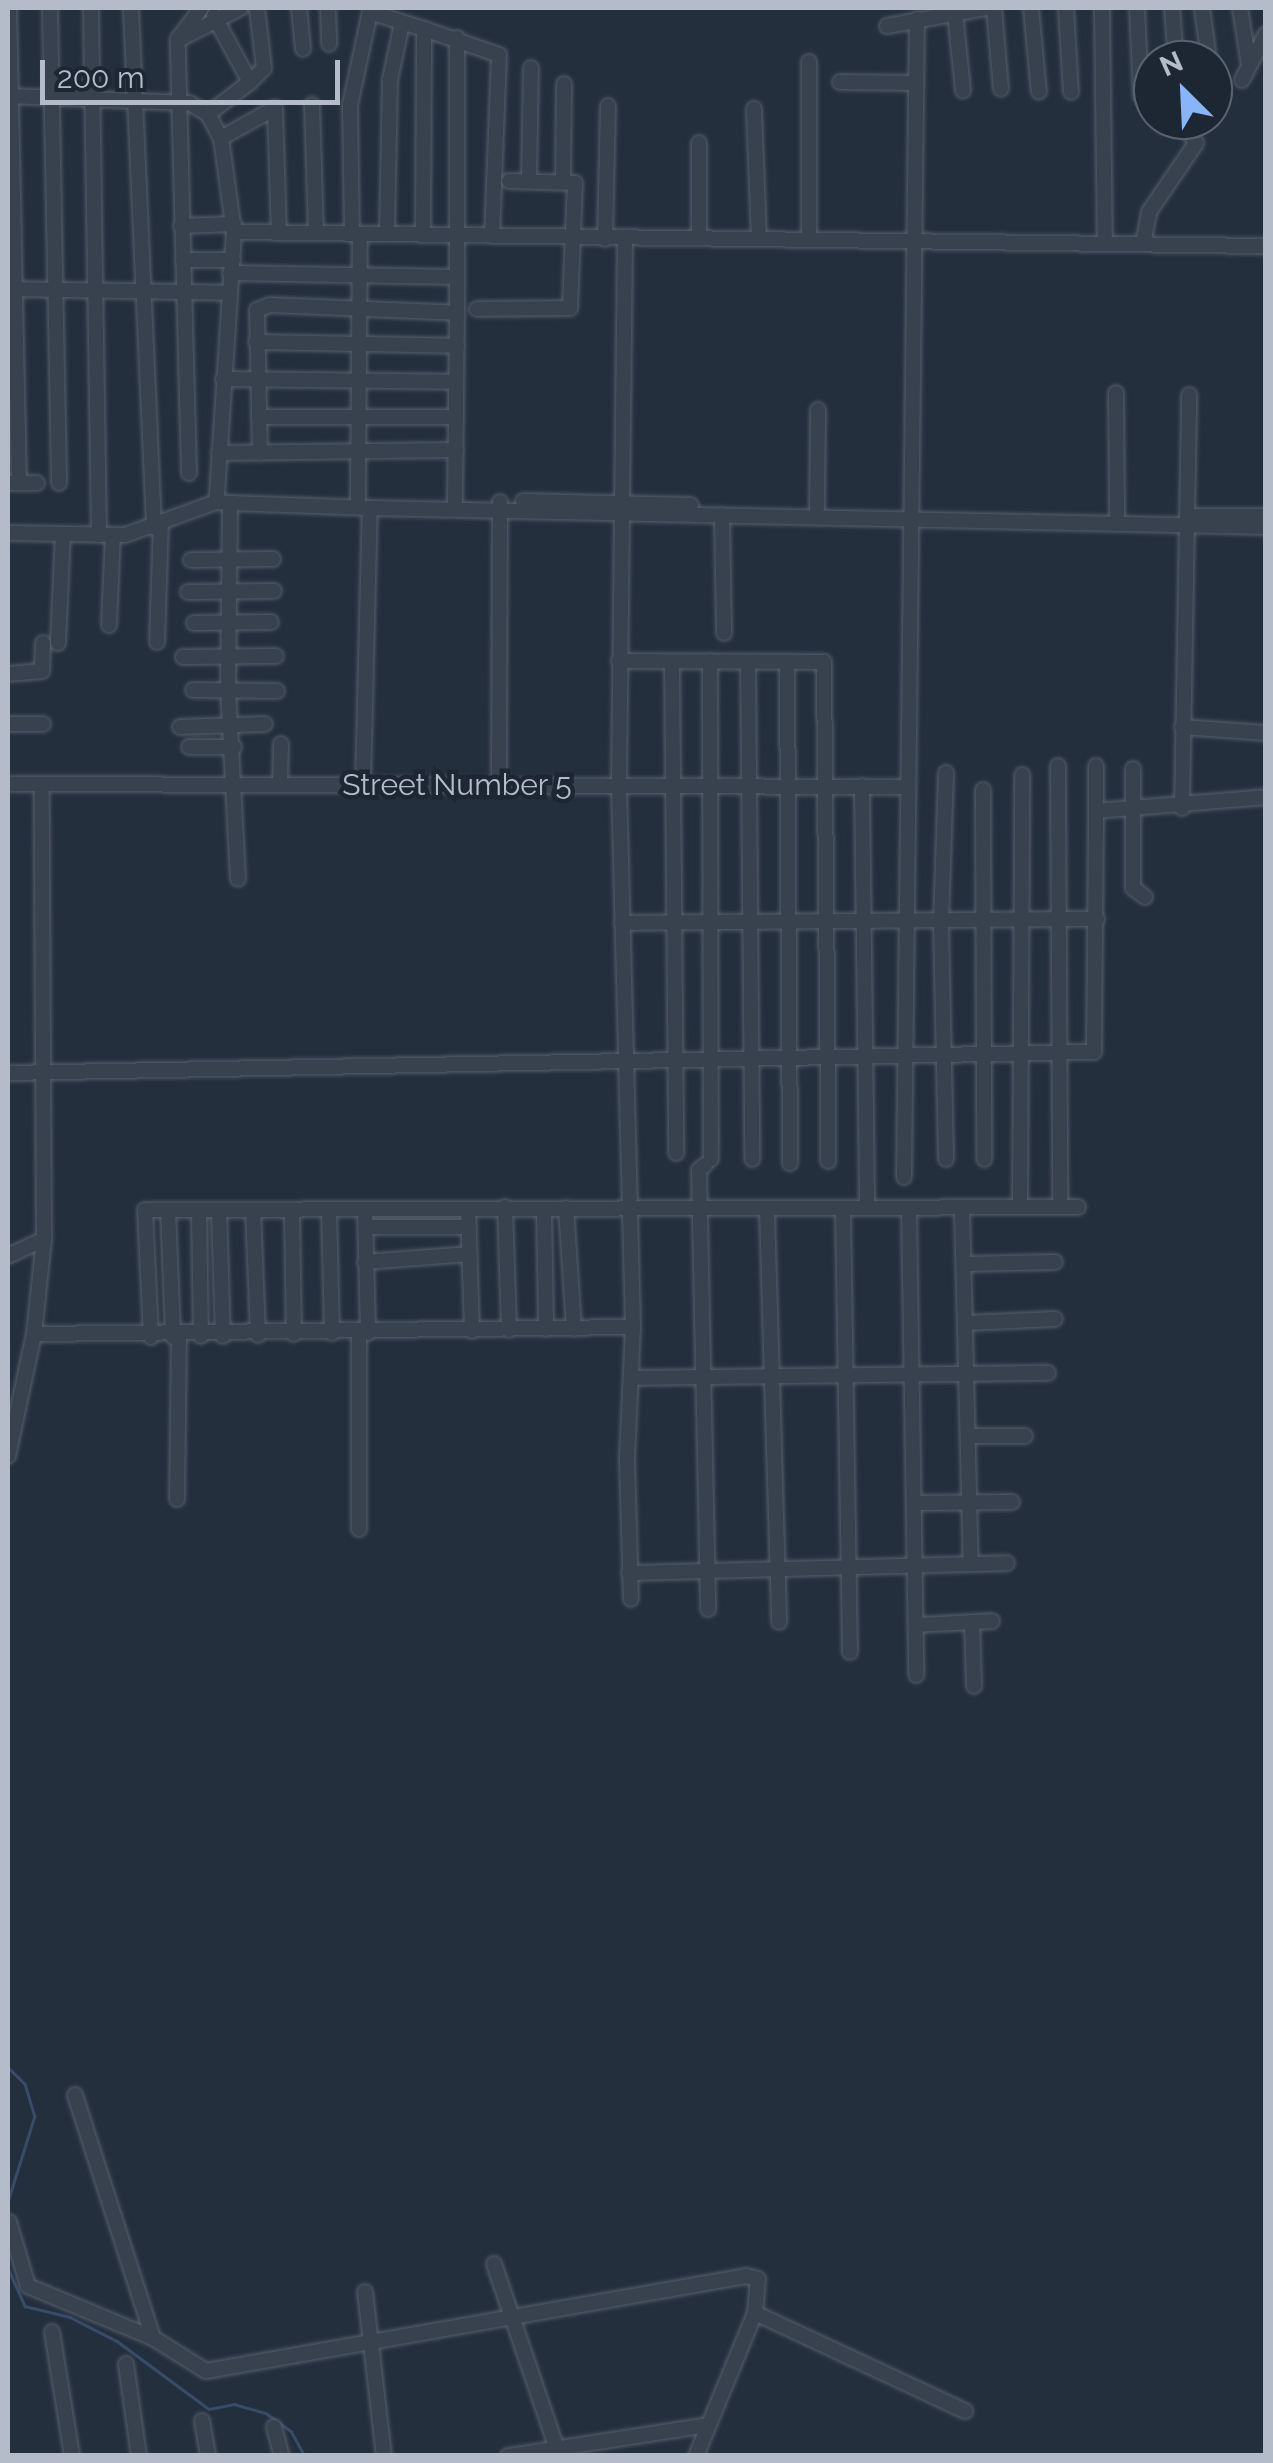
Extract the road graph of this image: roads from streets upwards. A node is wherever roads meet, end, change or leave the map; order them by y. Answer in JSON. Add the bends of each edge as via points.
{"nodes":[{"id":1,"x":9,"y":8,"type":"edge"},
{"id":2,"x":50,"y":8,"type":"edge"},
{"id":3,"x":91,"y":8,"type":"edge"},
{"id":4,"x":132,"y":8,"type":"edge"},
{"id":5,"x":240,"y":8,"type":"edge"},
{"id":6,"x":257,"y":8,"type":"edge"},
{"id":7,"x":300,"y":8,"type":"edge"},
{"id":8,"x":328,"y":8,"type":"edge"},
{"id":9,"x":986,"y":8,"type":"edge"},
{"id":10,"x":994,"y":8,"type":"edge"},
{"id":11,"x":1031,"y":8,"type":"edge"},
{"id":12,"x":1066,"y":8,"type":"edge"},
{"id":13,"x":1102,"y":8,"type":"edge"},
{"id":14,"x":1138,"y":8,"type":"edge"},
{"id":15,"x":1172,"y":8,"type":"edge"},
{"id":16,"x":1202,"y":8,"type":"edge"},
{"id":17,"x":1240,"y":8,"type":"edge"},
{"id":18,"x":365,"y":10,"type":"edge"},
{"id":19,"x":208,"y":12,"type":"edge"},
{"id":20,"x":955,"y":13,"type":"junction"},
{"id":21,"x":923,"y":15,"type":"edge"},
{"id":22,"x":402,"y":24,"type":"junction"},
{"id":23,"x":887,"y":26,"type":"dead end"},
{"id":24,"x":424,"y":29,"type":"junction"},
{"id":25,"x":1266,"y":34,"type":"edge"},
{"id":26,"x":457,"y":38,"type":"junction"},
{"id":27,"x":1139,"y":40,"type":"edge"},
{"id":28,"x":1174,"y":40,"type":"edge"},
{"id":29,"x":1206,"y":40,"type":"edge"},
{"id":30,"x":330,"y":44,"type":"dead end"},
{"id":31,"x":303,"y":48,"type":"dead end"},
{"id":32,"x":810,"y":62,"type":"dead end"},
{"id":33,"x":1249,"y":65,"type":"junction"},
{"id":34,"x":531,"y":68,"type":"dead end"},
{"id":35,"x":1242,"y":80,"type":"dead end"},
{"id":36,"x":250,"y":82,"type":"junction"},
{"id":37,"x":840,"y":82,"type":"dead end"},
{"id":38,"x":916,"y":83,"type":"junction"},
{"id":39,"x":564,"y":84,"type":"dead end"},
{"id":40,"x":1001,"y":88,"type":"dead end"},
{"id":41,"x":963,"y":90,"type":"dead end"},
{"id":42,"x":1038,"y":92,"type":"dead end"},
{"id":43,"x":1071,"y":92,"type":"dead end"},
{"id":44,"x":11,"y":96,"type":"edge"},
{"id":45,"x":53,"y":98,"type":"junction"},
{"id":46,"x":93,"y":98,"type":"junction"},
{"id":47,"x":136,"y":100,"type":"junction"},
{"id":48,"x":178,"y":102,"type":"junction"},
{"id":49,"x":312,"y":105,"type":"dead end"},
{"id":50,"x":608,"y":106,"type":"dead end"},
{"id":51,"x":754,"y":110,"type":"dead end"},
{"id":52,"x":208,"y":114,"type":"junction"},
{"id":53,"x":220,"y":138,"type":"junction"},
{"id":54,"x":1194,"y":140,"type":"edge"},
{"id":55,"x":699,"y":144,"type":"dead end"},
{"id":56,"x":509,"y":181,"type":"dead end"},
{"id":57,"x":563,"y":181,"type":"junction"},
{"id":58,"x":530,"y":182,"type":"junction"},
{"id":59,"x":181,"y":226,"type":"junction"},
{"id":60,"x":234,"y":228,"type":"junction"},
{"id":61,"x":279,"y":232,"type":"junction"},
{"id":62,"x":316,"y":233,"type":"junction"},
{"id":63,"x":356,"y":233,"type":"junction"},
{"id":64,"x":387,"y":234,"type":"junction"},
{"id":65,"x":423,"y":235,"type":"junction"},
{"id":66,"x":457,"y":236,"type":"junction"},
{"id":67,"x":492,"y":236,"type":"junction"},
{"id":68,"x":809,"y":237,"type":"junction"},
{"id":69,"x":572,"y":238,"type":"junction"},
{"id":70,"x":605,"y":238,"type":"junction"},
{"id":71,"x":699,"y":238,"type":"junction"},
{"id":72,"x":624,"y":239,"type":"junction"},
{"id":73,"x":759,"y":239,"type":"junction"},
{"id":74,"x":914,"y":241,"type":"junction"},
{"id":75,"x":1106,"y":242,"type":"junction"},
{"id":76,"x":1143,"y":244,"type":"junction"},
{"id":77,"x":1266,"y":246,"type":"edge"},
{"id":78,"x":183,"y":260,"type":"junction"},
{"id":79,"x":231,"y":266,"type":"junction"},
{"id":80,"x":360,"y":276,"type":"junction"},
{"id":81,"x":457,"y":277,"type":"junction"},
{"id":82,"x":11,"y":289,"type":"edge"},
{"id":83,"x":54,"y":290,"type":"junction"},
{"id":84,"x":98,"y":291,"type":"junction"},
{"id":85,"x":143,"y":292,"type":"junction"},
{"id":86,"x":184,"y":292,"type":"junction"},
{"id":87,"x":228,"y":294,"type":"junction"},
{"id":88,"x":356,"y":308,"type":"junction"},
{"id":89,"x":477,"y":309,"type":"dead end"},
{"id":90,"x":457,"y":314,"type":"junction"},
{"id":91,"x":256,"y":342,"type":"junction"},
{"id":92,"x":356,"y":344,"type":"junction"},
{"id":93,"x":456,"y":346,"type":"junction"},
{"id":94,"x":223,"y":378,"type":"junction"},
{"id":95,"x":258,"y":379,"type":"junction"},
{"id":96,"x":356,"y":381,"type":"junction"},
{"id":97,"x":456,"y":382,"type":"junction"},
{"id":98,"x":1116,"y":393,"type":"dead end"},
{"id":99,"x":1189,"y":394,"type":"dead end"},
{"id":100,"x":818,"y":410,"type":"dead end"},
{"id":101,"x":259,"y":416,"type":"junction"},
{"id":102,"x":456,"y":416,"type":"junction"},
{"id":103,"x":355,"y":417,"type":"junction"},
{"id":104,"x":456,"y":450,"type":"junction"},
{"id":105,"x":357,"y":452,"type":"junction"},
{"id":106,"x":219,"y":453,"type":"junction"},
{"id":107,"x":260,"y":453,"type":"junction"},
{"id":108,"x":189,"y":473,"type":"dead end"},
{"id":109,"x":13,"y":483,"type":"edge"},
{"id":110,"x":36,"y":483,"type":"dead end"},
{"id":111,"x":59,"y":484,"type":"dead end"},
{"id":112,"x":221,"y":500,"type":"junction"},
{"id":113,"x":455,"y":501,"type":"junction"},
{"id":114,"x":364,"y":504,"type":"junction"},
{"id":115,"x":500,"y":506,"type":"junction"},
{"id":116,"x":817,"y":508,"type":"junction"},
{"id":117,"x":620,"y":509,"type":"junction"},
{"id":118,"x":908,"y":514,"type":"junction"},
{"id":119,"x":1117,"y":514,"type":"junction"},
{"id":120,"x":722,"y":515,"type":"junction"},
{"id":121,"x":1188,"y":520,"type":"junction"},
{"id":122,"x":1259,"y":521,"type":"edge"},
{"id":123,"x":158,"y":524,"type":"junction"},
{"id":124,"x":8,"y":533,"type":"edge"},
{"id":125,"x":63,"y":534,"type":"junction"},
{"id":126,"x":106,"y":535,"type":"junction"},
{"id":127,"x":232,"y":559,"type":"junction"},
{"id":128,"x":273,"y":559,"type":"dead end"},
{"id":129,"x":191,"y":560,"type":"dead end"},
{"id":130,"x":231,"y":591,"type":"junction"},
{"id":131,"x":188,"y":592,"type":"dead end"},
{"id":132,"x":274,"y":592,"type":"dead end"},
{"id":133,"x":194,"y":622,"type":"dead end"},
{"id":134,"x":271,"y":622,"type":"dead end"},
{"id":135,"x":231,"y":623,"type":"junction"},
{"id":136,"x":109,"y":625,"type":"dead end"},
{"id":137,"x":724,"y":633,"type":"dead end"},
{"id":138,"x":157,"y":642,"type":"dead end"},
{"id":139,"x":232,"y":655,"type":"junction"},
{"id":140,"x":276,"y":656,"type":"dead end"},
{"id":141,"x":183,"y":657,"type":"dead end"},
{"id":142,"x":619,"y":661,"type":"junction"},
{"id":143,"x":710,"y":661,"type":"junction"},
{"id":144,"x":672,"y":662,"type":"junction"},
{"id":145,"x":748,"y":662,"type":"junction"},
{"id":146,"x":787,"y":662,"type":"junction"},
{"id":147,"x":8,"y":674,"type":"edge"},
{"id":148,"x":228,"y":688,"type":"junction"},
{"id":149,"x":193,"y":690,"type":"dead end"},
{"id":150,"x":276,"y":691,"type":"dead end"},
{"id":151,"x":8,"y":724,"type":"edge"},
{"id":152,"x":42,"y":724,"type":"dead end"},
{"id":153,"x":266,"y":724,"type":"dead end"},
{"id":154,"x":231,"y":725,"type":"junction"},
{"id":155,"x":1182,"y":727,"type":"junction"},
{"id":156,"x":180,"y":728,"type":"dead end"},
{"id":157,"x":1266,"y":733,"type":"edge"},
{"id":158,"x":281,"y":744,"type":"dead end"},
{"id":159,"x":189,"y":746,"type":"dead end"},
{"id":160,"x":234,"y":746,"type":"junction"},
{"id":161,"x":1058,"y":766,"type":"dead end"},
{"id":162,"x":1096,"y":766,"type":"dead end"},
{"id":163,"x":1133,"y":768,"type":"dead end"},
{"id":164,"x":946,"y":773,"type":"dead end"},
{"id":165,"x":1022,"y":775,"type":"dead end"},
{"id":166,"x":8,"y":784,"type":"edge"},
{"id":167,"x":42,"y":785,"type":"junction"},
{"id":168,"x":236,"y":785,"type":"junction"},
{"id":169,"x":280,"y":785,"type":"junction"},
{"id":170,"x":363,"y":785,"type":"junction"},
{"id":171,"x":619,"y":785,"type":"junction"},
{"id":172,"x":499,"y":786,"type":"junction"},
{"id":173,"x":671,"y":786,"type":"junction"},
{"id":174,"x":748,"y":786,"type":"junction"},
{"id":175,"x":787,"y":786,"type":"junction"},
{"id":176,"x":824,"y":786,"type":"junction"},
{"id":177,"x":862,"y":786,"type":"junction"},
{"id":178,"x":906,"y":786,"type":"junction"},
{"id":179,"x":710,"y":787,"type":"junction"},
{"id":180,"x":984,"y":790,"type":"dead end"},
{"id":181,"x":1266,"y":797,"type":"edge"},
{"id":182,"x":1182,"y":808,"type":"junction"},
{"id":183,"x":1133,"y":809,"type":"junction"},
{"id":184,"x":1096,"y":811,"type":"junction"},
{"id":185,"x":238,"y":878,"type":"dead end"},
{"id":186,"x":1145,"y":898,"type":"dead end"},
{"id":187,"x":1097,"y":919,"type":"junction"},
{"id":188,"x":902,"y":920,"type":"junction"},
{"id":189,"x":941,"y":920,"type":"junction"},
{"id":190,"x":981,"y":920,"type":"junction"},
{"id":191,"x":1020,"y":920,"type":"junction"},
{"id":192,"x":1060,"y":920,"type":"junction"},
{"id":193,"x":823,"y":921,"type":"junction"},
{"id":194,"x":862,"y":921,"type":"junction"},
{"id":195,"x":672,"y":922,"type":"junction"},
{"id":196,"x":711,"y":922,"type":"junction"},
{"id":197,"x":748,"y":922,"type":"junction"},
{"id":198,"x":787,"y":922,"type":"junction"},
{"id":199,"x":622,"y":924,"type":"junction"},
{"id":200,"x":1061,"y":1052,"type":"junction"},
{"id":201,"x":1020,"y":1053,"type":"junction"},
{"id":202,"x":905,"y":1054,"type":"junction"},
{"id":203,"x":944,"y":1054,"type":"junction"},
{"id":204,"x":981,"y":1054,"type":"junction"},
{"id":205,"x":863,"y":1055,"type":"junction"},
{"id":206,"x":748,"y":1056,"type":"junction"},
{"id":207,"x":788,"y":1056,"type":"junction"},
{"id":208,"x":712,"y":1057,"type":"junction"},
{"id":209,"x":826,"y":1057,"type":"junction"},
{"id":210,"x":673,"y":1060,"type":"junction"},
{"id":211,"x":625,"y":1061,"type":"junction"},
{"id":212,"x":40,"y":1073,"type":"junction"},
{"id":213,"x":8,"y":1074,"type":"edge"},
{"id":214,"x":676,"y":1153,"type":"dead end"},
{"id":215,"x":946,"y":1158,"type":"dead end"},
{"id":216,"x":984,"y":1158,"type":"dead end"},
{"id":217,"x":752,"y":1159,"type":"dead end"},
{"id":218,"x":828,"y":1161,"type":"dead end"},
{"id":219,"x":790,"y":1163,"type":"dead end"},
{"id":220,"x":904,"y":1178,"type":"dead end"},
{"id":221,"x":506,"y":1207,"type":"junction"},
{"id":222,"x":1060,"y":1207,"type":"junction"},
{"id":223,"x":1078,"y":1207,"type":"dead end"},
{"id":224,"x":566,"y":1208,"type":"junction"},
{"id":225,"x":867,"y":1208,"type":"junction"},
{"id":226,"x":962,"y":1208,"type":"junction"},
{"id":227,"x":1020,"y":1208,"type":"junction"},
{"id":228,"x":468,"y":1209,"type":"junction"},
{"id":229,"x":544,"y":1209,"type":"junction"},
{"id":230,"x":908,"y":1209,"type":"junction"},
{"id":231,"x":168,"y":1210,"type":"junction"},
{"id":232,"x":199,"y":1210,"type":"junction"},
{"id":233,"x":220,"y":1210,"type":"junction"},
{"id":234,"x":253,"y":1210,"type":"junction"},
{"id":235,"x":328,"y":1210,"type":"junction"},
{"id":236,"x":364,"y":1210,"type":"junction"},
{"id":237,"x":627,"y":1210,"type":"junction"},
{"id":238,"x":843,"y":1210,"type":"junction"},
{"id":239,"x":768,"y":1211,"type":"junction"},
{"id":240,"x":292,"y":1213,"type":"junction"},
{"id":241,"x":699,"y":1213,"type":"junction"},
{"id":242,"x":469,"y":1227,"type":"junction"},
{"id":243,"x":366,"y":1228,"type":"junction"},
{"id":244,"x":44,"y":1239,"type":"junction"},
{"id":245,"x":470,"y":1254,"type":"junction"},
{"id":246,"x":8,"y":1256,"type":"edge"},
{"id":247,"x":365,"y":1262,"type":"junction"},
{"id":248,"x":1055,"y":1262,"type":"dead end"},
{"id":249,"x":966,"y":1264,"type":"junction"},
{"id":250,"x":1055,"y":1319,"type":"dead end"},
{"id":251,"x":967,"y":1323,"type":"junction"},
{"id":252,"x":574,"y":1328,"type":"junction"},
{"id":253,"x":633,"y":1328,"type":"junction"},
{"id":254,"x":546,"y":1329,"type":"junction"},
{"id":255,"x":472,"y":1330,"type":"junction"},
{"id":256,"x":510,"y":1330,"type":"junction"},
{"id":257,"x":364,"y":1333,"type":"junction"},
{"id":258,"x":34,"y":1334,"type":"junction"},
{"id":259,"x":294,"y":1334,"type":"junction"},
{"id":260,"x":332,"y":1334,"type":"junction"},
{"id":261,"x":258,"y":1335,"type":"junction"},
{"id":262,"x":201,"y":1336,"type":"junction"},
{"id":263,"x":222,"y":1336,"type":"junction"},
{"id":264,"x":151,"y":1337,"type":"junction"},
{"id":265,"x":176,"y":1337,"type":"junction"},
{"id":266,"x":1048,"y":1373,"type":"dead end"},
{"id":267,"x":914,"y":1374,"type":"junction"},
{"id":268,"x":968,"y":1374,"type":"junction"},
{"id":269,"x":773,"y":1376,"type":"junction"},
{"id":270,"x":846,"y":1376,"type":"junction"},
{"id":271,"x":634,"y":1378,"type":"junction"},
{"id":272,"x":702,"y":1378,"type":"junction"},
{"id":273,"x":972,"y":1436,"type":"junction"},
{"id":274,"x":1025,"y":1436,"type":"dead end"},
{"id":275,"x":8,"y":1456,"type":"edge"},
{"id":276,"x":176,"y":1499,"type":"dead end"},
{"id":277,"x":1012,"y":1502,"type":"dead end"},
{"id":278,"x":972,"y":1503,"type":"junction"},
{"id":279,"x":915,"y":1504,"type":"junction"},
{"id":280,"x":359,"y":1529,"type":"dead end"},
{"id":281,"x":971,"y":1564,"type":"junction"},
{"id":282,"x":1007,"y":1564,"type":"dead end"},
{"id":283,"x":915,"y":1565,"type":"junction"},
{"id":284,"x":848,"y":1566,"type":"junction"},
{"id":285,"x":777,"y":1569,"type":"junction"},
{"id":286,"x":706,"y":1572,"type":"junction"},
{"id":287,"x":629,"y":1573,"type":"junction"},
{"id":288,"x":631,"y":1599,"type":"dead end"},
{"id":289,"x":708,"y":1608,"type":"dead end"},
{"id":290,"x":992,"y":1621,"type":"dead end"},
{"id":291,"x":779,"y":1622,"type":"dead end"},
{"id":292,"x":972,"y":1622,"type":"junction"},
{"id":293,"x":916,"y":1625,"type":"junction"},
{"id":294,"x":850,"y":1652,"type":"dead end"},
{"id":295,"x":916,"y":1675,"type":"dead end"},
{"id":296,"x":974,"y":1686,"type":"dead end"},
{"id":297,"x":75,"y":2095,"type":"dead end"},
{"id":298,"x":9,"y":2222,"type":"edge"},
{"id":299,"x":494,"y":2264,"type":"dead end"},
{"id":300,"x":364,"y":2292,"type":"dead end"},
{"id":301,"x":755,"y":2313,"type":"junction"},
{"id":302,"x":508,"y":2320,"type":"junction"},
{"id":303,"x":52,"y":2332,"type":"dead end"},
{"id":304,"x":153,"y":2338,"type":"junction"},
{"id":305,"x":372,"y":2345,"type":"junction"},
{"id":306,"x":126,"y":2364,"type":"dead end"},
{"id":307,"x":965,"y":2411,"type":"dead end"},
{"id":308,"x":202,"y":2421,"type":"dead end"},
{"id":309,"x":709,"y":2425,"type":"junction"},
{"id":310,"x":274,"y":2427,"type":"dead end"},
{"id":311,"x":558,"y":2452,"type":"edge"},
{"id":312,"x":72,"y":2456,"type":"edge"},
{"id":313,"x":139,"y":2456,"type":"edge"},
{"id":314,"x":208,"y":2456,"type":"edge"},
{"id":315,"x":282,"y":2456,"type":"edge"},
{"id":316,"x":384,"y":2456,"type":"edge"},
{"id":317,"x":508,"y":2456,"type":"edge"},
{"id":318,"x":696,"y":2456,"type":"edge"}],
"edges":[{"from":1,"to":44,"type":"street"},
{"from":2,"to":45,"type":"street"},
{"from":3,"to":46,"type":"street"},
{"from":4,"to":47,"type":"street"},
{"from":5,"to":19,"type":"street"},
{"from":6,"to":36,"type":"street","via":[[264,68]]},
{"from":7,"to":31,"type":"street"},
{"from":8,"to":30,"type":"street"},
{"from":9,"to":20,"type":"street"},
{"from":10,"to":40,"type":"street"},
{"from":11,"to":42,"type":"street"},
{"from":12,"to":43,"type":"street"},
{"from":13,"to":75,"type":"street"},
{"from":14,"to":27,"type":"street"},
{"from":15,"to":28,"type":"street"},
{"from":16,"to":29,"type":"street"},
{"from":17,"to":33,"type":"street"},
{"from":18,"to":22,"type":"street"},
{"from":18,"to":63,"type":"street","via":[[350,105]]},
{"from":19,"to":36,"type":"street"},
{"from":19,"to":48,"type":"street","via":[[178,40]]},
{"from":20,"to":21,"type":"street"},
{"from":20,"to":41,"type":"street"},
{"from":21,"to":23,"type":"street"},
{"from":21,"to":38,"type":"street"},
{"from":22,"to":24,"type":"street"},
{"from":22,"to":64,"type":"street","via":[[390,80]]},
{"from":24,"to":26,"type":"street"},
{"from":24,"to":65,"type":"street"},
{"from":25,"to":33,"type":"street"},
{"from":26,"to":66,"type":"street"},
{"from":26,"to":67,"type":"street","via":[[500,55]]},
{"from":32,"to":68,"type":"street"},
{"from":33,"to":35,"type":"street"},
{"from":34,"to":58,"type":"street"},
{"from":36,"to":52,"type":"street"},
{"from":37,"to":38,"type":"street"},
{"from":38,"to":74,"type":"street"},
{"from":39,"to":57,"type":"street"},
{"from":44,"to":45,"type":"street"},
{"from":44,"to":82,"type":"street"},
{"from":45,"to":46,"type":"street"},
{"from":45,"to":83,"type":"street"},
{"from":46,"to":47,"type":"street"},
{"from":46,"to":84,"type":"street"},
{"from":47,"to":48,"type":"street"},
{"from":47,"to":85,"type":"street"},
{"from":48,"to":52,"type":"street"},
{"from":48,"to":59,"type":"street"},
{"from":49,"to":62,"type":"street"},
{"from":50,"to":70,"type":"street"},
{"from":51,"to":73,"type":"street"},
{"from":52,"to":53,"type":"street"},
{"from":53,"to":60,"type":"street"},
{"from":53,"to":61,"type":"street","via":[[275,108]]},
{"from":54,"to":76,"type":"street","via":[[1149,212]]},
{"from":55,"to":71,"type":"street"},
{"from":56,"to":58,"type":"street"},
{"from":57,"to":58,"type":"street"},
{"from":57,"to":69,"type":"street","via":[[576,188]]},
{"from":59,"to":60,"type":"street"},
{"from":59,"to":78,"type":"street"},
{"from":60,"to":61,"type":"street"},
{"from":60,"to":79,"type":"street"},
{"from":61,"to":62,"type":"street"},
{"from":62,"to":63,"type":"street"},
{"from":63,"to":64,"type":"street"},
{"from":63,"to":80,"type":"street"},
{"from":64,"to":65,"type":"street"},
{"from":65,"to":66,"type":"street"},
{"from":66,"to":67,"type":"street"},
{"from":66,"to":81,"type":"street"},
{"from":67,"to":69,"type":"street"},
{"from":68,"to":73,"type":"street"},
{"from":68,"to":74,"type":"street"},
{"from":69,"to":70,"type":"street"},
{"from":69,"to":89,"type":"street","via":[[567,310]]},
{"from":70,"to":72,"type":"street"},
{"from":71,"to":72,"type":"street"},
{"from":71,"to":73,"type":"street"},
{"from":72,"to":117,"type":"street"},
{"from":74,"to":75,"type":"street"},
{"from":74,"to":118,"type":"street"},
{"from":75,"to":76,"type":"street"},
{"from":76,"to":77,"type":"street"},
{"from":78,"to":79,"type":"street"},
{"from":78,"to":86,"type":"street"},
{"from":79,"to":80,"type":"street"},
{"from":79,"to":87,"type":"street"},
{"from":80,"to":81,"type":"street"},
{"from":80,"to":88,"type":"street"},
{"from":81,"to":90,"type":"street"},
{"from":82,"to":83,"type":"street"},
{"from":82,"to":109,"type":"street"},
{"from":83,"to":84,"type":"street"},
{"from":83,"to":111,"type":"street"},
{"from":84,"to":85,"type":"street"},
{"from":84,"to":126,"type":"street"},
{"from":85,"to":86,"type":"street"},
{"from":85,"to":123,"type":"street"},
{"from":86,"to":87,"type":"street"},
{"from":86,"to":108,"type":"street"},
{"from":87,"to":94,"type":"street"},
{"from":88,"to":90,"type":"street"},
{"from":88,"to":91,"type":"street","via":[[270,304],[257,310]]},
{"from":88,"to":92,"type":"street"},
{"from":90,"to":93,"type":"street"},
{"from":91,"to":92,"type":"street"},
{"from":91,"to":95,"type":"street"},
{"from":92,"to":93,"type":"street"},
{"from":92,"to":96,"type":"street"},
{"from":93,"to":97,"type":"street"},
{"from":94,"to":95,"type":"street"},
{"from":94,"to":106,"type":"street"},
{"from":95,"to":96,"type":"street"},
{"from":95,"to":101,"type":"street"},
{"from":96,"to":97,"type":"street"},
{"from":96,"to":103,"type":"street"},
{"from":97,"to":102,"type":"street"},
{"from":98,"to":119,"type":"street"},
{"from":99,"to":121,"type":"street"},
{"from":100,"to":116,"type":"street"},
{"from":101,"to":103,"type":"street"},
{"from":101,"to":107,"type":"street"},
{"from":102,"to":103,"type":"street"},
{"from":102,"to":104,"type":"street"},
{"from":103,"to":105,"type":"street"},
{"from":104,"to":105,"type":"street"},
{"from":104,"to":113,"type":"street"},
{"from":105,"to":107,"type":"street"},
{"from":105,"to":114,"type":"street"},
{"from":106,"to":107,"type":"street"},
{"from":106,"to":112,"type":"street"},
{"from":109,"to":110,"type":"street"},
{"from":112,"to":114,"type":"street"},
{"from":112,"to":123,"type":"street"},
{"from":112,"to":127,"type":"street"},
{"from":113,"to":114,"type":"street"},
{"from":113,"to":115,"type":"street"},
{"from":114,"to":115,"type":"street"},
{"from":114,"to":170,"type":"street"},
{"from":115,"to":117,"type":"street"},
{"from":115,"to":172,"type":"street"},
{"from":116,"to":117,"type":"street"},
{"from":116,"to":118,"type":"street"},
{"from":117,"to":120,"type":"street"},
{"from":117,"to":142,"type":"street"},
{"from":118,"to":119,"type":"street"},
{"from":118,"to":120,"type":"street"},
{"from":118,"to":121,"type":"street"},
{"from":118,"to":178,"type":"street"},
{"from":119,"to":121,"type":"street"},
{"from":120,"to":137,"type":"street"},
{"from":121,"to":122,"type":"street"},
{"from":121,"to":155,"type":"street"},
{"from":123,"to":126,"type":"street"},
{"from":123,"to":138,"type":"street"},
{"from":124,"to":125,"type":"street"},
{"from":125,"to":126,"type":"street"},
{"from":125,"to":147,"type":"street","via":[[42,671]]},
{"from":126,"to":136,"type":"street"},
{"from":127,"to":128,"type":"street"},
{"from":127,"to":129,"type":"street"},
{"from":127,"to":130,"type":"street"},
{"from":130,"to":131,"type":"street"},
{"from":130,"to":132,"type":"street"},
{"from":130,"to":135,"type":"street"},
{"from":133,"to":135,"type":"street"},
{"from":134,"to":135,"type":"street"},
{"from":135,"to":139,"type":"street"},
{"from":139,"to":140,"type":"street"},
{"from":139,"to":141,"type":"street"},
{"from":139,"to":148,"type":"street"},
{"from":142,"to":144,"type":"street"},
{"from":142,"to":171,"type":"street"},
{"from":143,"to":144,"type":"street"},
{"from":143,"to":145,"type":"street"},
{"from":143,"to":179,"type":"street"},
{"from":144,"to":173,"type":"street"},
{"from":145,"to":146,"type":"street"},
{"from":145,"to":174,"type":"street"},
{"from":146,"to":175,"type":"street"},
{"from":146,"to":176,"type":"street","via":[[824,662]]},
{"from":148,"to":149,"type":"street"},
{"from":148,"to":150,"type":"street"},
{"from":148,"to":154,"type":"street"},
{"from":151,"to":152,"type":"street"},
{"from":153,"to":154,"type":"street"},
{"from":154,"to":156,"type":"street"},
{"from":154,"to":160,"type":"street"},
{"from":155,"to":157,"type":"street"},
{"from":155,"to":182,"type":"street"},
{"from":158,"to":169,"type":"street"},
{"from":159,"to":160,"type":"street"},
{"from":160,"to":168,"type":"street"},
{"from":161,"to":192,"type":"street"},
{"from":162,"to":184,"type":"street"},
{"from":163,"to":183,"type":"street"},
{"from":164,"to":189,"type":"street"},
{"from":165,"to":191,"type":"street"},
{"from":166,"to":167,"type":"street","name":"Street Number 5"},
{"from":167,"to":168,"type":"street","name":"Street Number 5"},
{"from":167,"to":212,"type":"street"},
{"from":168,"to":169,"type":"street","name":"Street Number 5"},
{"from":168,"to":185,"type":"street"},
{"from":169,"to":170,"type":"street","name":"Street Number 5"},
{"from":170,"to":172,"type":"street","name":"Street Number 5"},
{"from":171,"to":172,"type":"street","name":"Street Number 5"},
{"from":171,"to":173,"type":"street","name":"Street Number 5"},
{"from":171,"to":199,"type":"street"},
{"from":173,"to":179,"type":"street","name":"Street Number 5"},
{"from":173,"to":195,"type":"street"},
{"from":174,"to":175,"type":"street","name":"Street Number 5"},
{"from":174,"to":179,"type":"street","name":"Street Number 5"},
{"from":174,"to":197,"type":"street"},
{"from":175,"to":176,"type":"street","name":"Street Number 5"},
{"from":175,"to":198,"type":"street"},
{"from":176,"to":177,"type":"street","name":"Street Number 5"},
{"from":176,"to":193,"type":"street"},
{"from":177,"to":178,"type":"street","name":"Street Number 5"},
{"from":177,"to":194,"type":"street"},
{"from":178,"to":188,"type":"street"},
{"from":179,"to":196,"type":"street"},
{"from":180,"to":190,"type":"street"},
{"from":181,"to":182,"type":"street"},
{"from":182,"to":183,"type":"street"},
{"from":183,"to":184,"type":"street"},
{"from":183,"to":186,"type":"street","via":[[1133,888]]},
{"from":184,"to":187,"type":"street"},
{"from":187,"to":192,"type":"street"},
{"from":187,"to":200,"type":"street","via":[[1097,1048]]},
{"from":188,"to":189,"type":"street"},
{"from":188,"to":194,"type":"street"},
{"from":188,"to":202,"type":"street"},
{"from":189,"to":190,"type":"street"},
{"from":189,"to":203,"type":"street"},
{"from":190,"to":191,"type":"street"},
{"from":190,"to":204,"type":"street"},
{"from":191,"to":192,"type":"street"},
{"from":191,"to":201,"type":"street"},
{"from":192,"to":200,"type":"street"},
{"from":193,"to":194,"type":"street"},
{"from":193,"to":198,"type":"street"},
{"from":193,"to":209,"type":"street"},
{"from":194,"to":205,"type":"street"},
{"from":195,"to":196,"type":"street"},
{"from":195,"to":199,"type":"street"},
{"from":195,"to":210,"type":"street"},
{"from":196,"to":197,"type":"street"},
{"from":196,"to":208,"type":"street"},
{"from":197,"to":198,"type":"street"},
{"from":197,"to":206,"type":"street"},
{"from":198,"to":207,"type":"street"},
{"from":199,"to":211,"type":"street"},
{"from":200,"to":201,"type":"street"},
{"from":200,"to":222,"type":"street"},
{"from":201,"to":204,"type":"street"},
{"from":201,"to":227,"type":"street"},
{"from":202,"to":203,"type":"street"},
{"from":202,"to":205,"type":"street"},
{"from":202,"to":220,"type":"street"},
{"from":203,"to":204,"type":"street"},
{"from":203,"to":215,"type":"street"},
{"from":204,"to":216,"type":"street"},
{"from":205,"to":209,"type":"street"},
{"from":205,"to":225,"type":"street"},
{"from":206,"to":207,"type":"street"},
{"from":206,"to":208,"type":"street"},
{"from":206,"to":217,"type":"street"},
{"from":207,"to":209,"type":"street"},
{"from":207,"to":219,"type":"street"},
{"from":208,"to":210,"type":"street"},
{"from":208,"to":241,"type":"street"},
{"from":209,"to":218,"type":"street"},
{"from":210,"to":211,"type":"street"},
{"from":210,"to":214,"type":"street"},
{"from":211,"to":212,"type":"street"},
{"from":211,"to":237,"type":"street"},
{"from":212,"to":213,"type":"street"},
{"from":212,"to":244,"type":"street"},
{"from":221,"to":228,"type":"street"},
{"from":221,"to":229,"type":"street"},
{"from":221,"to":256,"type":"street"},
{"from":222,"to":223,"type":"street"},
{"from":222,"to":227,"type":"street"},
{"from":224,"to":229,"type":"street"},
{"from":224,"to":237,"type":"street"},
{"from":224,"to":252,"type":"street"},
{"from":225,"to":230,"type":"street"},
{"from":225,"to":238,"type":"street"},
{"from":226,"to":227,"type":"street"},
{"from":226,"to":230,"type":"street"},
{"from":226,"to":249,"type":"street"},
{"from":228,"to":236,"type":"street"},
{"from":228,"to":242,"type":"street"},
{"from":229,"to":254,"type":"street"},
{"from":230,"to":267,"type":"street"},
{"from":231,"to":232,"type":"street"},
{"from":231,"to":264,"type":"street","via":[[145,1210],[142,1222]]},
{"from":231,"to":265,"type":"street"},
{"from":232,"to":233,"type":"street"},
{"from":232,"to":262,"type":"street"},
{"from":233,"to":234,"type":"street"},
{"from":233,"to":263,"type":"street"},
{"from":234,"to":240,"type":"street"},
{"from":234,"to":261,"type":"street"},
{"from":235,"to":236,"type":"street"},
{"from":235,"to":240,"type":"street"},
{"from":235,"to":260,"type":"street"},
{"from":236,"to":243,"type":"street"},
{"from":237,"to":241,"type":"street"},
{"from":237,"to":253,"type":"street"},
{"from":238,"to":239,"type":"street"},
{"from":238,"to":270,"type":"street"},
{"from":239,"to":241,"type":"street"},
{"from":239,"to":269,"type":"street"},
{"from":240,"to":259,"type":"street"},
{"from":241,"to":272,"type":"street"},
{"from":242,"to":243,"type":"street"},
{"from":242,"to":245,"type":"street"},
{"from":243,"to":247,"type":"street"},
{"from":244,"to":246,"type":"street"},
{"from":244,"to":258,"type":"street"},
{"from":245,"to":247,"type":"street"},
{"from":245,"to":255,"type":"street"},
{"from":247,"to":257,"type":"street"},
{"from":248,"to":249,"type":"street"},
{"from":249,"to":251,"type":"street"},
{"from":250,"to":251,"type":"street"},
{"from":251,"to":268,"type":"street"},
{"from":252,"to":253,"type":"street"},
{"from":252,"to":254,"type":"street"},
{"from":253,"to":271,"type":"street"},
{"from":254,"to":256,"type":"street"},
{"from":255,"to":256,"type":"street"},
{"from":255,"to":257,"type":"street"},
{"from":257,"to":260,"type":"street"},
{"from":257,"to":280,"type":"street"},
{"from":258,"to":264,"type":"street"},
{"from":258,"to":275,"type":"street"},
{"from":259,"to":260,"type":"street"},
{"from":259,"to":261,"type":"street"},
{"from":261,"to":263,"type":"street"},
{"from":262,"to":263,"type":"street"},
{"from":262,"to":265,"type":"street"},
{"from":264,"to":265,"type":"street"},
{"from":265,"to":276,"type":"street"},
{"from":266,"to":268,"type":"street"},
{"from":267,"to":268,"type":"street"},
{"from":267,"to":270,"type":"street"},
{"from":267,"to":279,"type":"street"},
{"from":268,"to":273,"type":"street"},
{"from":269,"to":270,"type":"street"},
{"from":269,"to":272,"type":"street"},
{"from":269,"to":285,"type":"street"},
{"from":270,"to":284,"type":"street"},
{"from":271,"to":272,"type":"street"},
{"from":271,"to":287,"type":"street","via":[[626,1458]]},
{"from":272,"to":286,"type":"street"},
{"from":273,"to":274,"type":"street"},
{"from":273,"to":278,"type":"street"},
{"from":277,"to":278,"type":"street"},
{"from":278,"to":279,"type":"street"},
{"from":278,"to":281,"type":"street"},
{"from":279,"to":283,"type":"street"},
{"from":281,"to":282,"type":"street"},
{"from":281,"to":283,"type":"street"},
{"from":283,"to":284,"type":"street"},
{"from":283,"to":293,"type":"street"},
{"from":284,"to":285,"type":"street"},
{"from":284,"to":294,"type":"street"},
{"from":285,"to":286,"type":"street"},
{"from":285,"to":291,"type":"street"},
{"from":286,"to":287,"type":"street"},
{"from":286,"to":289,"type":"street"},
{"from":287,"to":288,"type":"street"},
{"from":290,"to":292,"type":"street"},
{"from":292,"to":293,"type":"street"},
{"from":292,"to":296,"type":"street"},
{"from":293,"to":295,"type":"street"},
{"from":297,"to":304,"type":"street"},
{"from":298,"to":304,"type":"street","via":[[28,2286]]},
{"from":299,"to":302,"type":"street"},
{"from":300,"to":305,"type":"street"},
{"from":301,"to":302,"type":"street","via":[[758,2279],[746,2276]]},
{"from":301,"to":307,"type":"street"},
{"from":301,"to":309,"type":"street"},
{"from":302,"to":305,"type":"street"},
{"from":302,"to":311,"type":"street"},
{"from":303,"to":312,"type":"street"},
{"from":304,"to":305,"type":"street","via":[[206,2372]]},
{"from":305,"to":316,"type":"street"},
{"from":306,"to":313,"type":"street"},
{"from":308,"to":314,"type":"street"},
{"from":309,"to":311,"type":"street"},
{"from":309,"to":318,"type":"street"},
{"from":310,"to":315,"type":"street"},
{"from":311,"to":317,"type":"street"}]}
